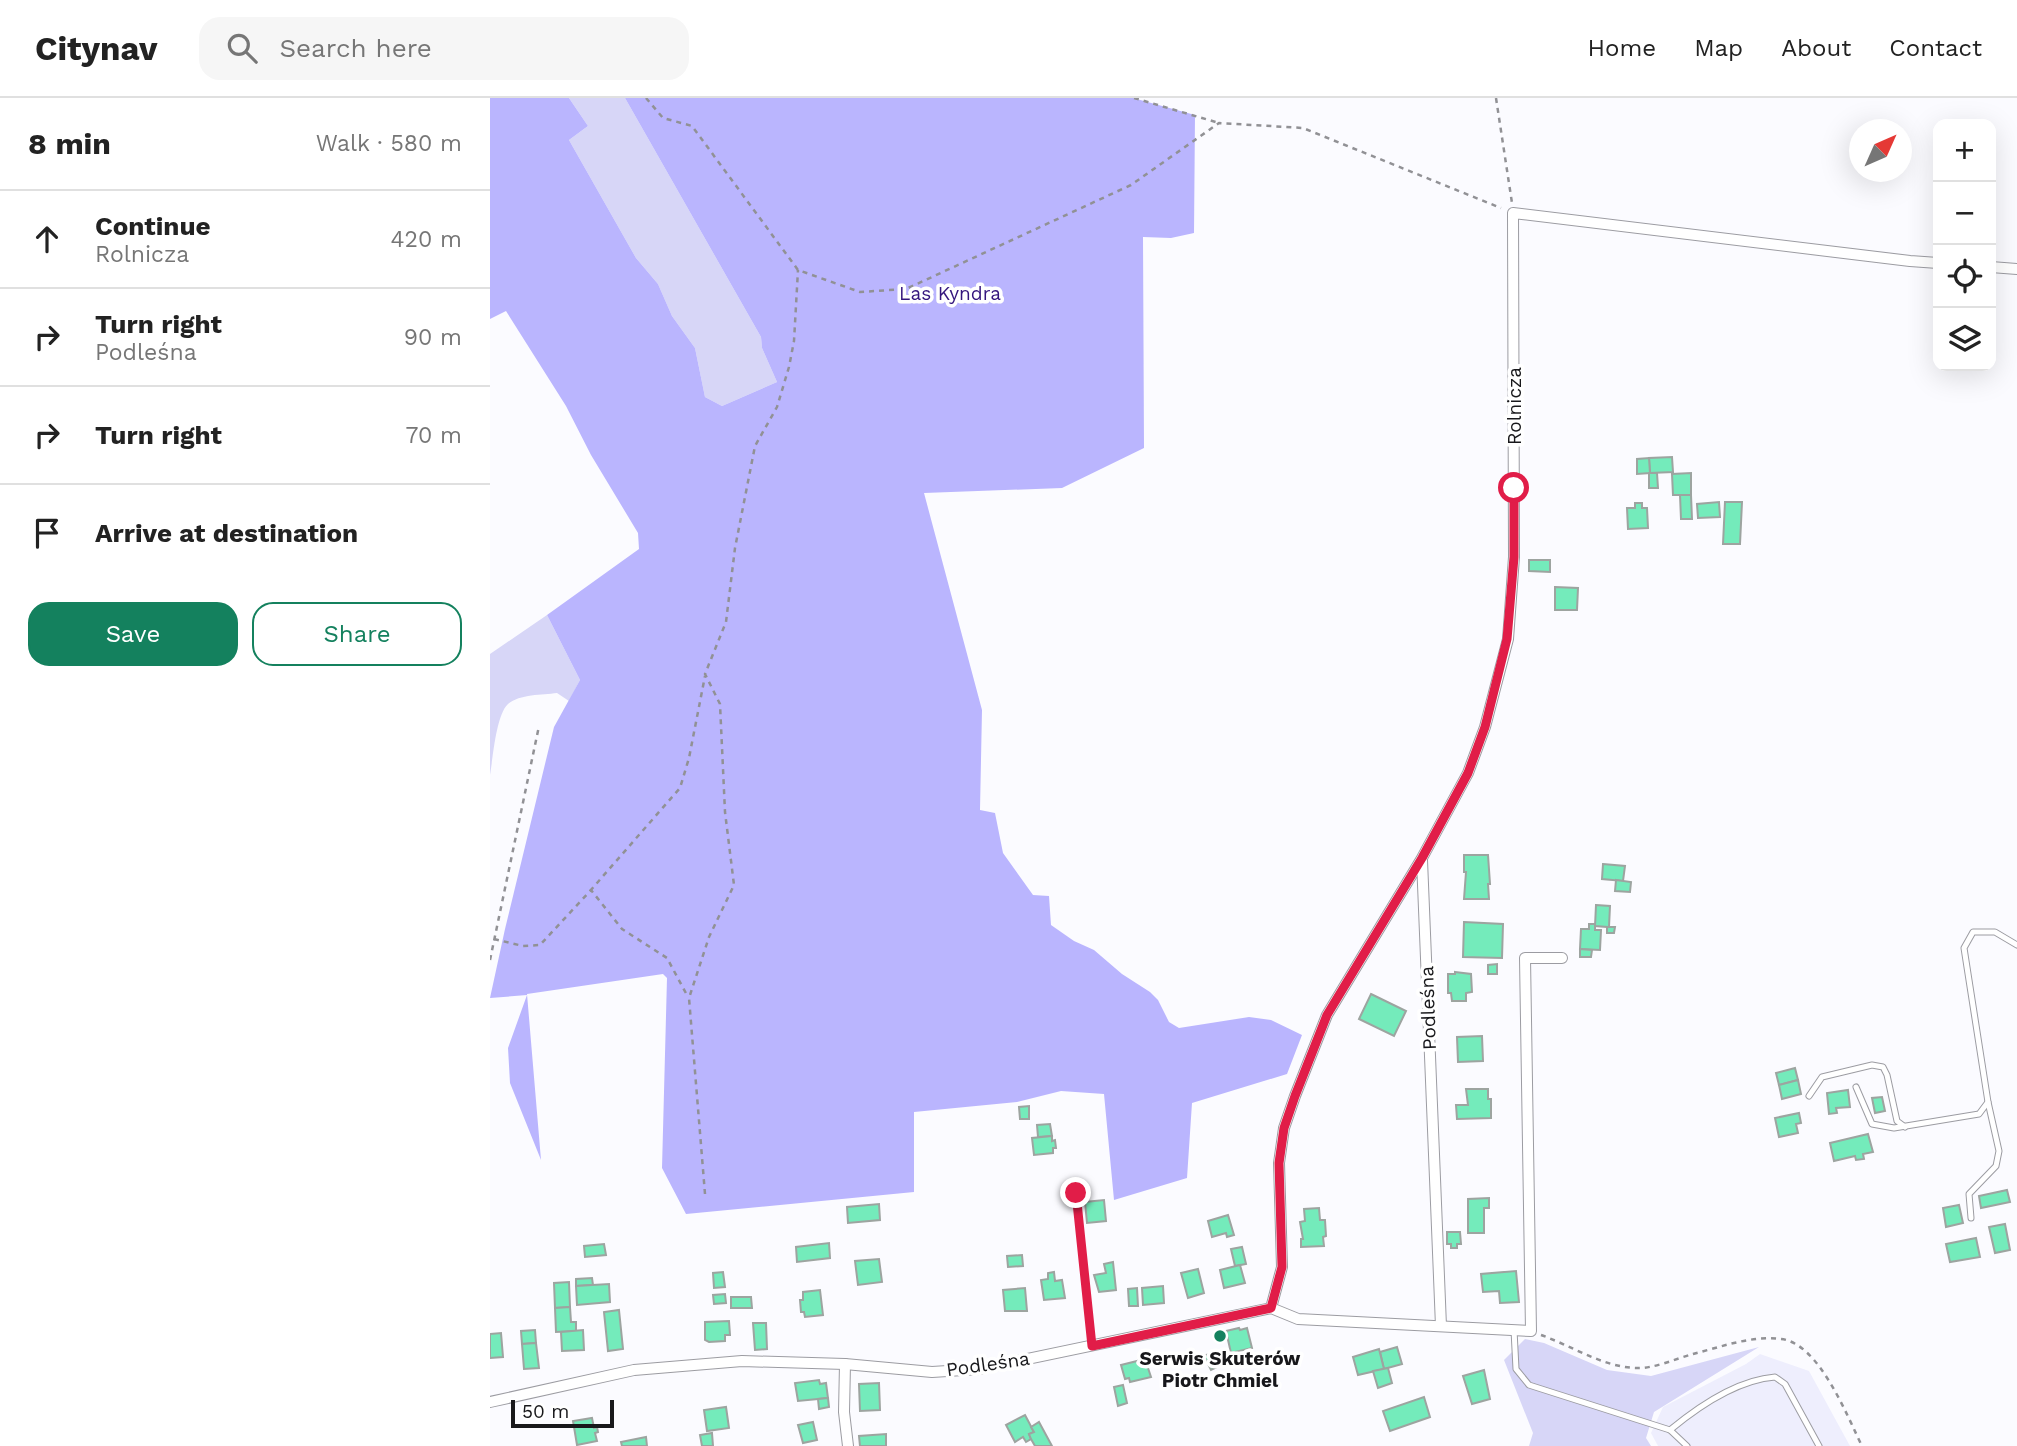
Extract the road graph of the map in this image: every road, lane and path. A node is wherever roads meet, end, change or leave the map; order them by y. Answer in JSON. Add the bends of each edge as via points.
{"nodes":[{"id":1,"x":646,"y":98,"type":"edge"},
{"id":2,"x":1133,"y":98,"type":"edge"},
{"id":3,"x":1496,"y":98,"type":"edge"},
{"id":4,"x":1219,"y":123,"type":"junction"},
{"id":5,"x":1513,"y":213,"type":"junction"},
{"id":6,"x":1933,"y":263,"type":"edge"},
{"id":7,"x":1996,"y":268,"type":"edge"},
{"id":8,"x":798,"y":270,"type":"junction"},
{"id":9,"x":2017,"y":270,"type":"edge"},
{"id":10,"x":705,"y":674,"type":"junction"},
{"id":11,"x":539,"y":726,"type":"dead end"},
{"id":12,"x":1422,"y":858,"type":"junction"},
{"id":13,"x":590,"y":891,"type":"junction"},
{"id":14,"x":494,"y":939,"type":"junction"},
{"id":15,"x":2017,"y":945,"type":"edge"},
{"id":16,"x":1562,"y":958,"type":"dead end"},
{"id":17,"x":490,"y":960,"type":"edge"},
{"id":18,"x":689,"y":998,"type":"junction"},
{"id":19,"x":1856,"y":1087,"type":"dead end"},
{"id":20,"x":1809,"y":1096,"type":"dead end"},
{"id":21,"x":1988,"y":1102,"type":"junction"},
{"id":22,"x":1905,"y":1127,"type":"junction"},
{"id":23,"x":1076,"y":1193,"type":"dead end"},
{"id":24,"x":705,"y":1194,"type":"dead end"},
{"id":25,"x":1971,"y":1218,"type":"dead end"},
{"id":26,"x":1271,"y":1308,"type":"junction"},
{"id":27,"x":1441,"y":1326,"type":"junction"},
{"id":28,"x":1514,"y":1330,"type":"junction"},
{"id":29,"x":1531,"y":1331,"type":"junction"},
{"id":30,"x":1092,"y":1346,"type":"junction"},
{"id":31,"x":845,"y":1364,"type":"junction"},
{"id":32,"x":490,"y":1402,"type":"edge"},
{"id":33,"x":1671,"y":1430,"type":"junction"},
{"id":34,"x":848,"y":1446,"type":"edge"},
{"id":35,"x":1687,"y":1446,"type":"edge"},
{"id":36,"x":1819,"y":1446,"type":"edge"},
{"id":37,"x":1862,"y":1446,"type":"edge"}],
"edges":[{"from":1,"to":8,"type":"path","via":[[663,118],[692,126]]},
{"from":2,"to":4,"type":"path"},
{"from":3,"to":5,"type":"path"},
{"from":4,"to":5,"type":"path","via":[[1303,128]]},
{"from":4,"to":8,"type":"path","via":[[1131,185],[906,289],[860,292]]},
{"from":5,"to":6,"type":"street"},
{"from":5,"to":12,"type":"street","name":"Rolnicza","via":[[1514,557],[1507,639],[1468,773]]},
{"from":7,"to":9,"type":"street"},
{"from":8,"to":10,"type":"path","via":[[789,368],[777,407],[755,446],[726,622]]},
{"from":10,"to":13,"type":"path","via":[[680,788]]},
{"from":10,"to":18,"type":"path","via":[[720,704],[734,885],[709,937]]},
{"from":11,"to":14,"type":"path"},
{"from":12,"to":26,"type":"street","name":"Rolnicza","via":[[1327,1015],[1284,1128],[1279,1163],[1282,1267]]},
{"from":12,"to":27,"type":"street","name":"Podleśna"},
{"from":13,"to":14,"type":"path","via":[[540,945]]},
{"from":13,"to":18,"type":"path","via":[[622,929],[667,958]]},
{"from":14,"to":17,"type":"path"},
{"from":15,"to":21,"type":"lane","via":[[1994,932],[1973,932],[1964,948]]},
{"from":16,"to":29,"type":"street","via":[[1525,958]]},
{"from":18,"to":24,"type":"path"},
{"from":19,"to":22,"type":"lane","via":[[1872,1124]]},
{"from":20,"to":22,"type":"lane","via":[[1822,1077],[1872,1065],[1883,1068],[1897,1121]]},
{"from":21,"to":22,"type":"lane","via":[[1979,1114]]},
{"from":21,"to":25,"type":"lane","via":[[1999,1151],[1996,1166],[1969,1194]]},
{"from":23,"to":30,"type":"lane"},
{"from":26,"to":27,"type":"street","via":[[1298,1319]]},
{"from":26,"to":30,"type":"street","name":"Podleśna"},
{"from":27,"to":28,"type":"street"},
{"from":28,"to":29,"type":"street"},
{"from":28,"to":33,"type":"lane","via":[[1517,1369],[1529,1385]]},
{"from":29,"to":37,"type":"path","via":[[1610,1365],[1639,1369],[1752,1339],[1783,1339],[1799,1345],[1817,1362]]},
{"from":30,"to":31,"type":"street","name":"Podleśna","via":[[979,1369],[932,1372]]},
{"from":31,"to":32,"type":"street","name":"Podleśna","via":[[741,1361],[634,1370]]},
{"from":31,"to":34,"type":"street"},
{"from":33,"to":35,"type":"lane"},
{"from":33,"to":36,"type":"lane","via":[[1728,1391],[1759,1378],[1775,1377],[1785,1384]]}]}
